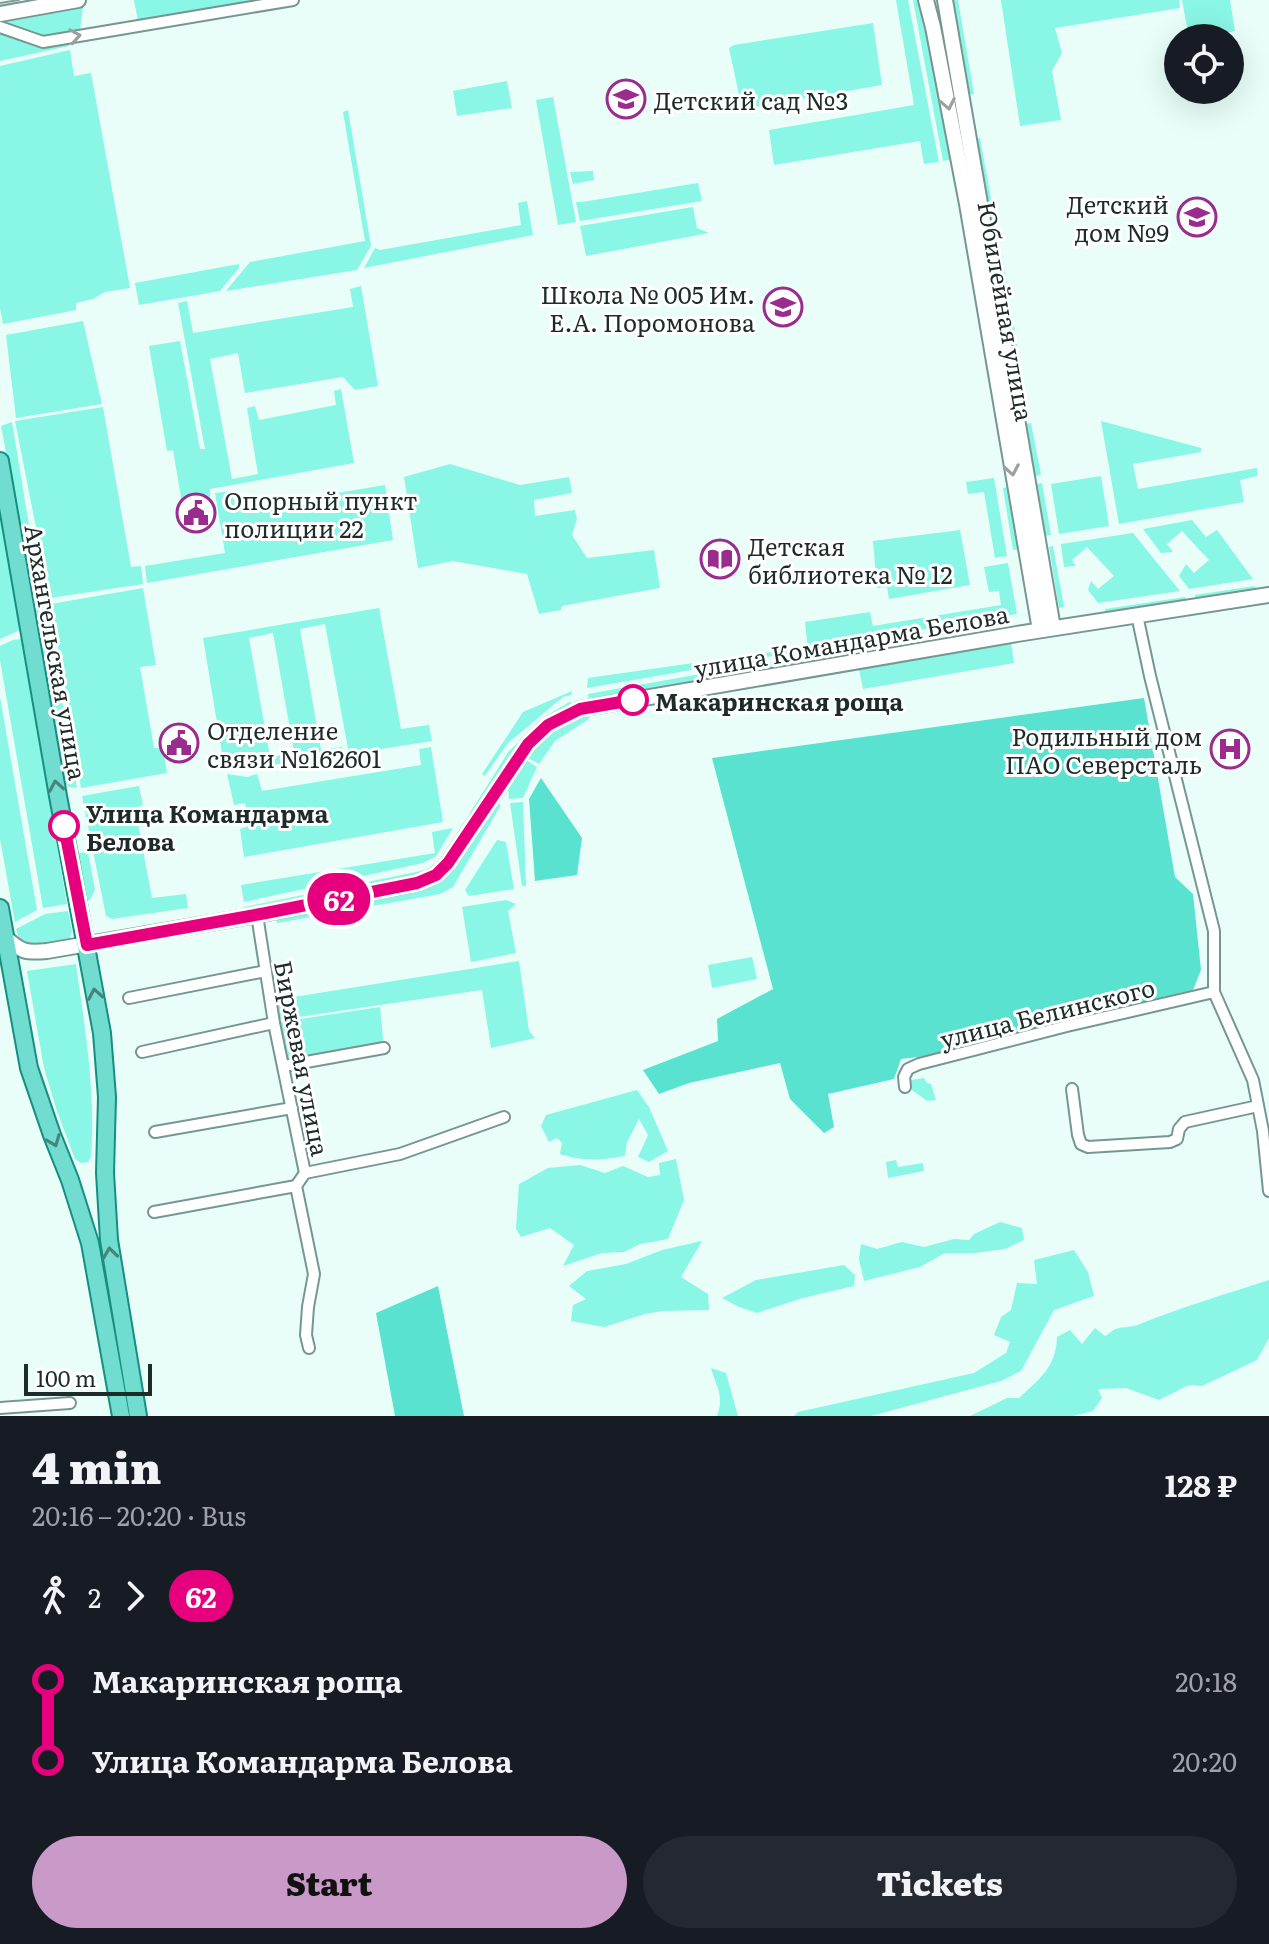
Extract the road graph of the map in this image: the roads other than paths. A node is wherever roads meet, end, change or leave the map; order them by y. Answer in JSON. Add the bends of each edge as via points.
{"nodes":[{"id":1,"x":78,"y":0,"type":"edge"},
{"id":2,"x":293,"y":0,"type":"edge"},
{"id":3,"x":926,"y":0,"type":"edge"},
{"id":4,"x":945,"y":0,"type":"edge"},
{"id":5,"x":0,"y":14,"type":"edge"},
{"id":6,"x":0,"y":27,"type":"edge"},
{"id":7,"x":961,"y":138,"type":"junction"},
{"id":8,"x":0,"y":465,"type":"edge"},
{"id":9,"x":1269,"y":595,"type":"edge"},
{"id":10,"x":1137,"y":615,"type":"junction"},
{"id":11,"x":1046,"y":629,"type":"junction"},
{"id":12,"x":0,"y":908,"type":"edge"},
{"id":13,"x":257,"y":915,"type":"junction"},
{"id":14,"x":5,"y":937,"type":"junction"},
{"id":15,"x":87,"y":945,"type":"junction"},
{"id":16,"x":266,"y":971,"type":"junction"},
{"id":17,"x":1214,"y":992,"type":"junction"},
{"id":18,"x":129,"y":998,"type":"dead end"},
{"id":19,"x":274,"y":1023,"type":"junction"},
{"id":20,"x":384,"y":1048,"type":"dead end"},
{"id":21,"x":142,"y":1052,"type":"dead end"},
{"id":22,"x":284,"y":1066,"type":"junction"},
{"id":23,"x":905,"y":1087,"type":"dead end"},
{"id":24,"x":1072,"y":1089,"type":"dead end"},
{"id":25,"x":1258,"y":1106,"type":"junction"},
{"id":26,"x":292,"y":1108,"type":"junction"},
{"id":27,"x":504,"y":1117,"type":"dead end"},
{"id":28,"x":155,"y":1132,"type":"dead end"},
{"id":29,"x":305,"y":1173,"type":"junction"},
{"id":30,"x":296,"y":1186,"type":"junction"},
{"id":31,"x":1269,"y":1191,"type":"edge"},
{"id":32,"x":154,"y":1212,"type":"dead end"},
{"id":33,"x":114,"y":1331,"type":"junction"},
{"id":34,"x":309,"y":1348,"type":"dead end"},
{"id":35,"x":70,"y":1403,"type":"dead end"},
{"id":36,"x":0,"y":1408,"type":"edge"},
{"id":37,"x":121,"y":1416,"type":"edge"},
{"id":38,"x":138,"y":1416,"type":"edge"}],
"edges":[{"from":1,"to":5,"type":"main road"},
{"from":6,"to":2,"type":"street","one_way":true,"via":[[43,42]]},
{"from":3,"to":7,"type":"main road","name":"Юбилейная улица","one_way":true},
{"from":4,"to":7,"type":"main road","name":"Юбилейная улица"},
{"from":7,"to":11,"type":"main road","name":"Юбилейная улица"},
{"from":15,"to":8,"type":"main road","name":"Архангельская улица","one_way":true},
{"from":9,"to":10,"type":"main road","name":"улица Командарма Белова"},
{"from":10,"to":11,"type":"main road","name":"улица Командарма Белова"},
{"from":10,"to":17,"type":"street","via":[[1214,931]]},
{"from":11,"to":13,"type":"main road","name":"улица Командарма Белова","via":[[580,709],[548,725],[528,744],[436,875]]},
{"from":12,"to":14,"type":"main road"},
{"from":13,"to":15,"type":"main road","name":"улица Командарма Белова"},
{"from":13,"to":16,"type":"street","name":"Биржевая улица"},
{"from":14,"to":15,"type":"main road","name":"улица Командарма Белова","via":[[31,953]]},
{"from":14,"to":33,"type":"main road","one_way":true,"via":[[29,1068],[82,1212]]},
{"from":33,"to":15,"type":"main road","name":"Архангельская улица","one_way":true,"via":[[106,1207],[106,1065]]},
{"from":16,"to":18,"type":"street"},
{"from":16,"to":19,"type":"street","name":"Биржевая улица"},
{"from":17,"to":23,"type":"street","name":"улица Белинского","via":[[919,1064],[908,1069]]},
{"from":17,"to":25,"type":"street","via":[[1253,1080]]},
{"from":19,"to":21,"type":"street"},
{"from":19,"to":22,"type":"street","name":"Биржевая улица"},
{"from":20,"to":22,"type":"street"},
{"from":22,"to":26,"type":"street","name":"Биржевая улица"},
{"from":24,"to":25,"type":"street","via":[[1078,1135],[1088,1147],[1170,1142],[1185,1122]]},
{"from":25,"to":31,"type":"street"},
{"from":26,"to":28,"type":"street"},
{"from":26,"to":29,"type":"street","name":"Биржевая улица"},
{"from":27,"to":29,"type":"street","via":[[400,1154]]},
{"from":29,"to":30,"type":"street","name":"Биржевая улица"},
{"from":30,"to":32,"type":"street"},
{"from":30,"to":34,"type":"street","name":"Биржевая улица","via":[[314,1274]]},
{"from":33,"to":37,"type":"main road"},
{"from":33,"to":38,"type":"main road"},
{"from":35,"to":36,"type":"street"}]}
